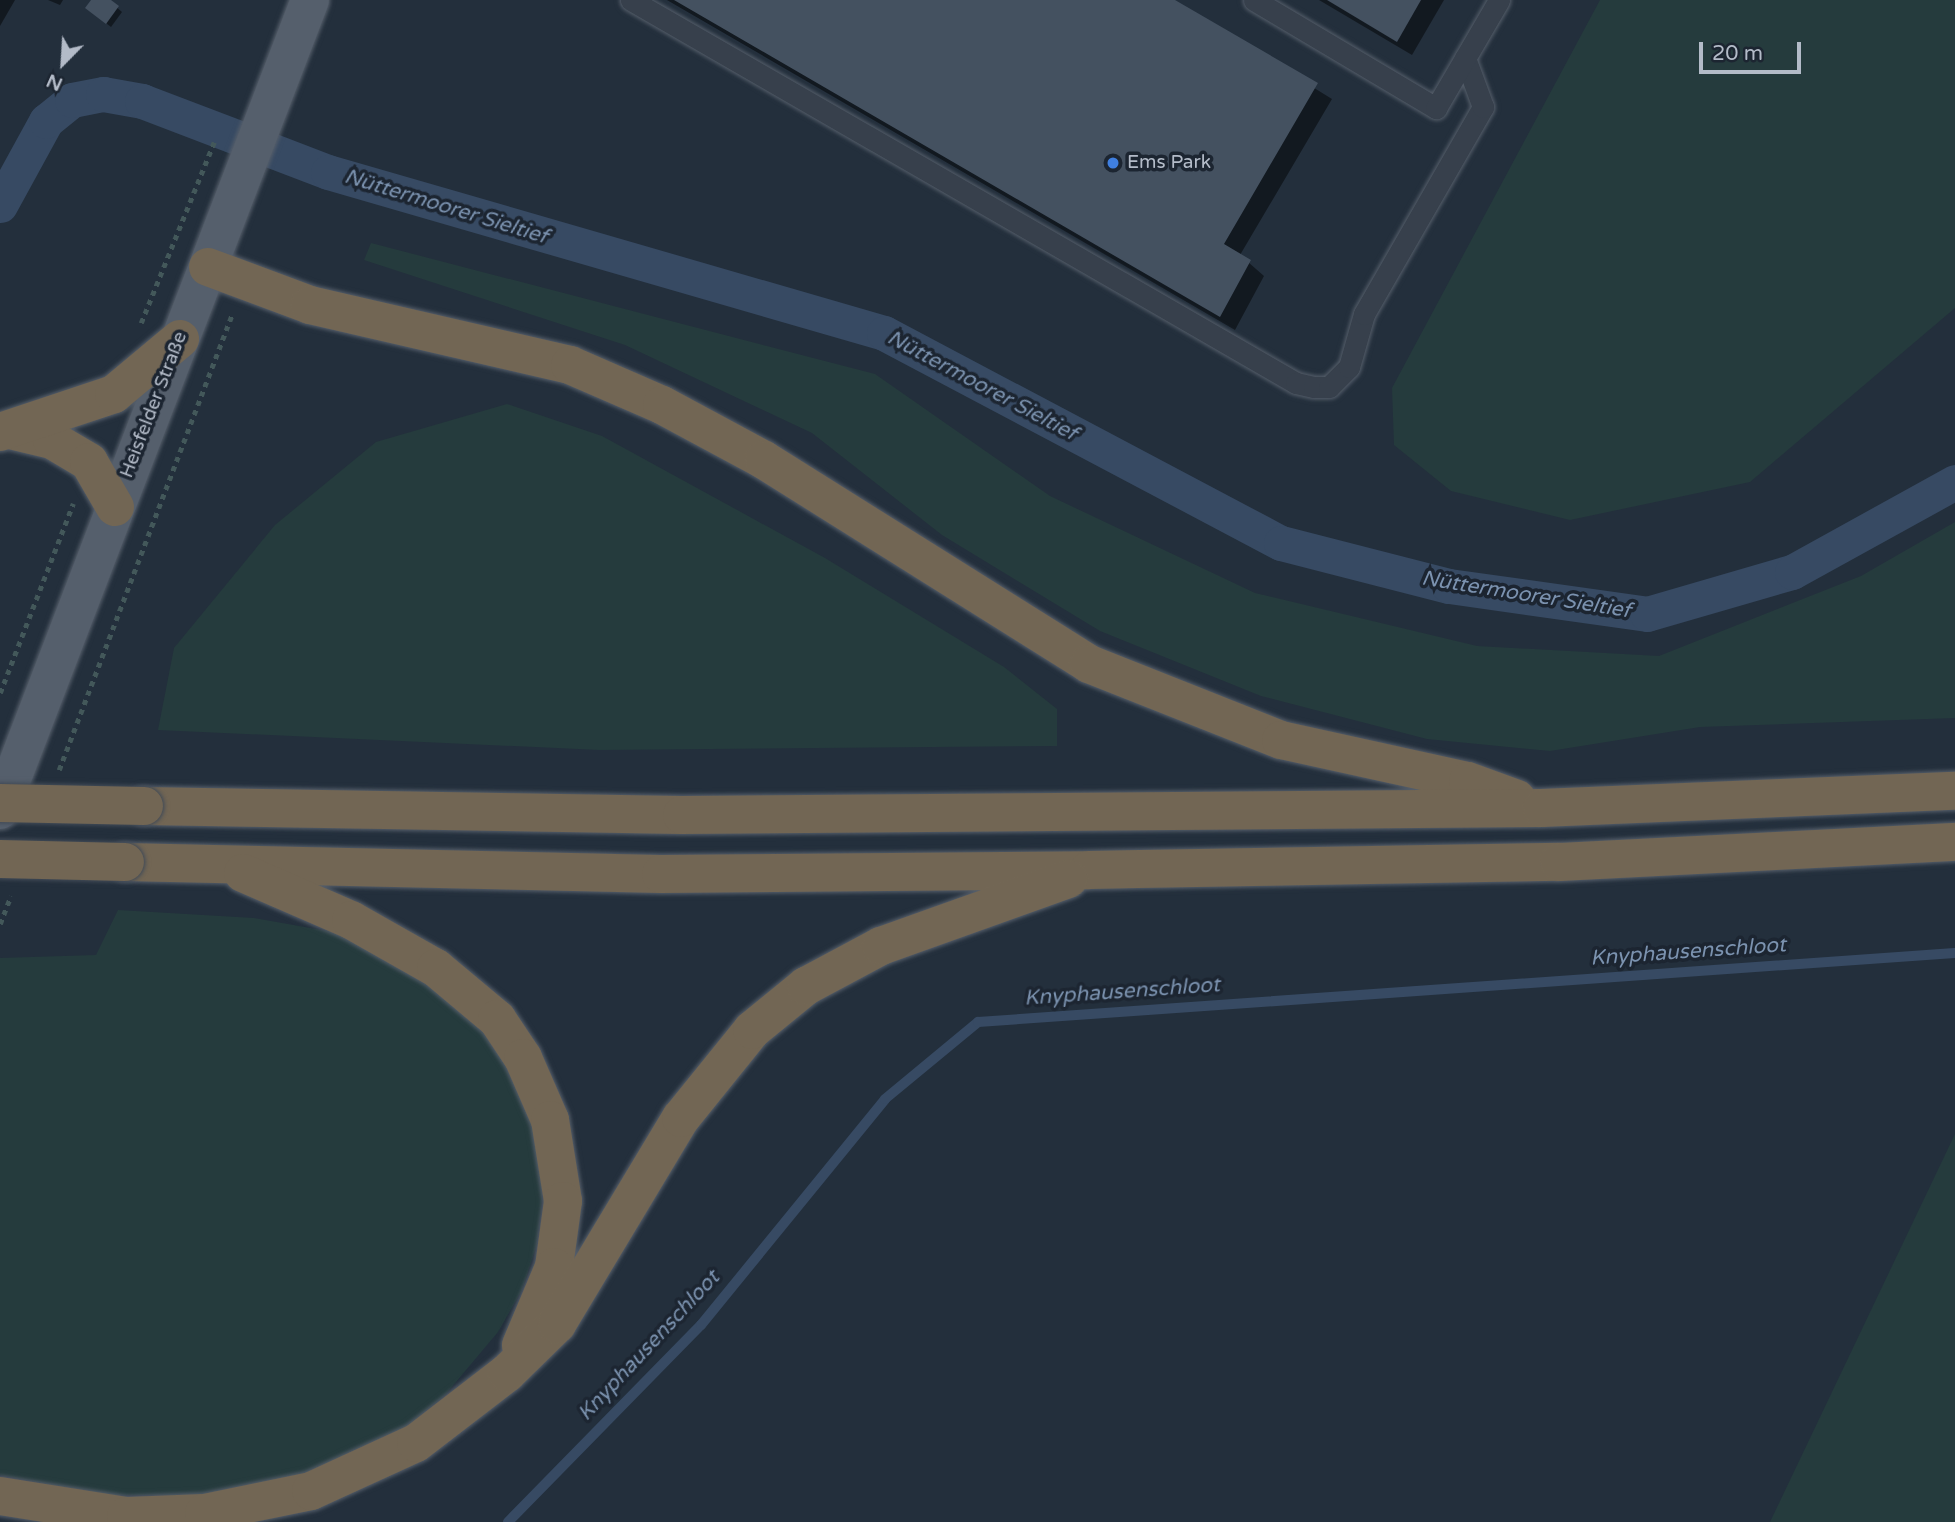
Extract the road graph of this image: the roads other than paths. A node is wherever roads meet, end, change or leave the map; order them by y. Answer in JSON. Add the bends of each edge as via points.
{"nodes":[{"id":1,"x":310,"y":0,"type":"edge"},
{"id":2,"x":631,"y":0,"type":"edge"},
{"id":3,"x":1254,"y":0,"type":"edge"},
{"id":4,"x":1499,"y":0,"type":"edge"},
{"id":5,"x":1465,"y":58,"type":"junction"},
{"id":6,"x":208,"y":267,"type":"junction"},
{"id":7,"x":180,"y":339,"type":"junction"},
{"id":8,"x":5,"y":431,"type":"edge"},
{"id":9,"x":115,"y":507,"type":"junction"},
{"id":10,"x":1955,"y":791,"type":"edge"},
{"id":11,"x":0,"y":803,"type":"edge"},
{"id":12,"x":1542,"y":808,"type":"junction"},
{"id":13,"x":0,"y":810,"type":"edge"},
{"id":14,"x":1955,"y":842,"type":"edge"},
{"id":15,"x":0,"y":859,"type":"edge"},
{"id":16,"x":218,"y":864,"type":"junction"},
{"id":17,"x":1089,"y":870,"type":"junction"},
{"id":18,"x":507,"y":1373,"type":"junction"},
{"id":19,"x":7,"y":1495,"type":"edge"}],
"edges":[{"from":1,"to":6,"type":"main road","name":"Heisfelder Straße"},
{"from":2,"to":5,"type":"lane","via":[[1296,383],[1314,387],[1329,387],[1349,367],[1364,314],[1483,107]]},
{"from":3,"to":5,"type":"lane","via":[[1436,108]]},
{"from":4,"to":5,"type":"lane"},
{"from":6,"to":7,"type":"main road","name":"Heisfelder Straße"},
{"from":6,"to":12,"type":"highway","via":[[310,305],[570,365],[662,405],[764,460],[1089,664],[1281,740],[1468,781]]},
{"from":7,"to":8,"type":"highway","via":[[114,394]]},
{"from":7,"to":9,"type":"main road","name":"Heisfelder Straße"},
{"from":8,"to":9,"type":"highway","via":[[52,440],[89,462]]},
{"from":9,"to":13,"type":"main road","name":"Heisfelder Straße"},
{"from":10,"to":12,"type":"highway"},
{"from":11,"to":12,"type":"highway","bridge":true,"via":[[681,815]]},
{"from":14,"to":17,"type":"highway","via":[[1559,862]]},
{"from":15,"to":16,"type":"highway","bridge":true},
{"from":16,"to":17,"type":"highway","via":[[661,874]]},
{"from":16,"to":18,"type":"highway","via":[[318,904],[436,968],[496,1019],[523,1058],[550,1120],[563,1201],[554,1267]]},
{"from":17,"to":18,"type":"highway","via":[[881,946],[807,986],[752,1030],[681,1118],[557,1324]]},
{"from":18,"to":19,"type":"highway","via":[[416,1443],[366,1470],[299,1494],[159,1516]]}]}
